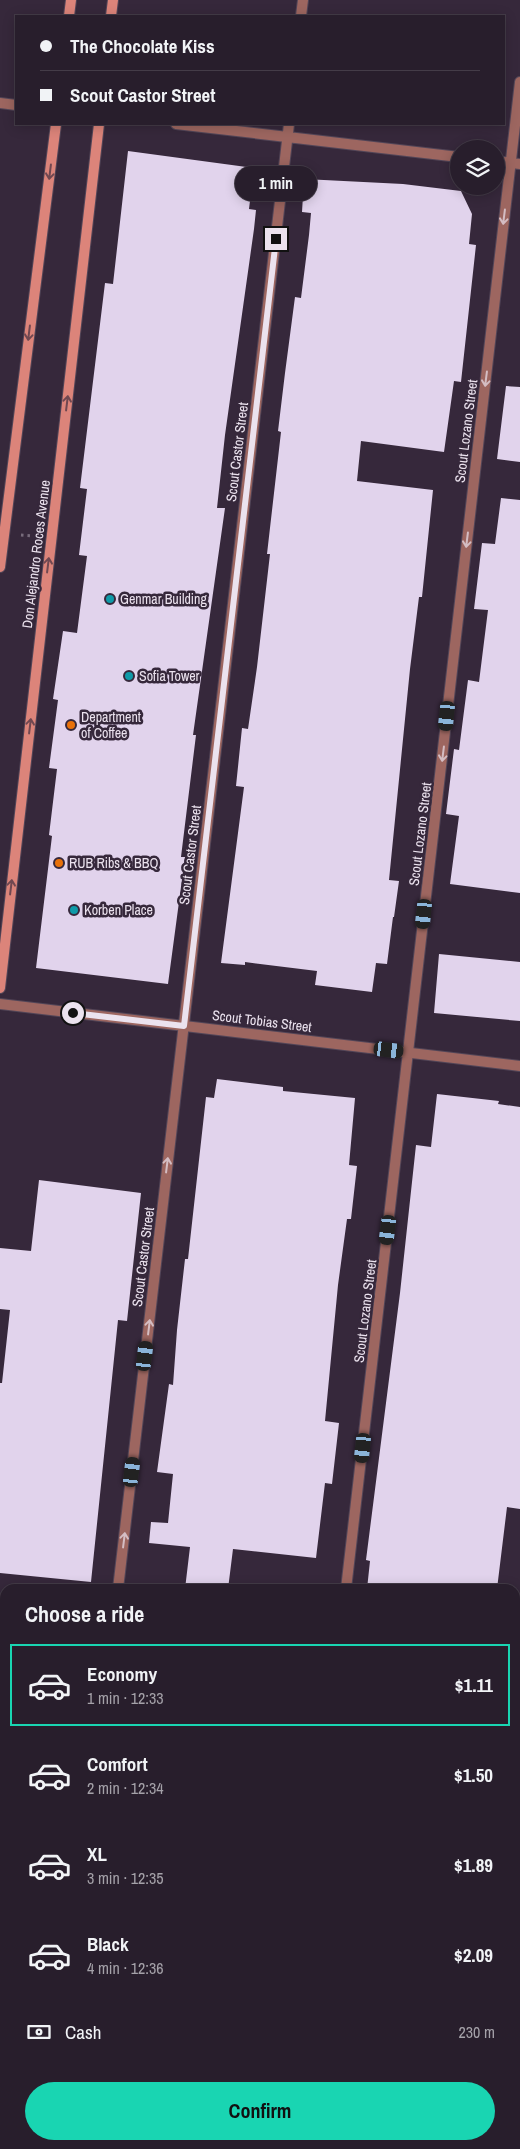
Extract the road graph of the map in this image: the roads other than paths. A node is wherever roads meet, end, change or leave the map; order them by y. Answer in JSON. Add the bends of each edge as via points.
{"nodes":[{"id":1,"x":71,"y":0,"type":"edge"},
{"id":2,"x":113,"y":0,"type":"edge"},
{"id":3,"x":303,"y":0,"type":"edge"},
{"id":4,"x":69,"y":15,"type":"edge"},
{"id":5,"x":111,"y":15,"type":"edge"},
{"id":6,"x":301,"y":15,"type":"edge"},
{"id":7,"x":520,"y":82,"type":"edge"},
{"id":8,"x":0,"y":103,"type":"edge"},
{"id":9,"x":15,"y":105,"type":"edge"},
{"id":10,"x":56,"y":125,"type":"edge"},
{"id":11,"x":99,"y":125,"type":"edge"},
{"id":12,"x":185,"y":125,"type":"edge"},
{"id":13,"x":289,"y":125,"type":"edge"},
{"id":14,"x":288,"y":136,"type":"junction"},
{"id":15,"x":450,"y":156,"type":"edge"},
{"id":16,"x":515,"y":163,"type":"edge"},
{"id":17,"x":0,"y":567,"type":"edge"},
{"id":18,"x":0,"y":988,"type":"edge"},
{"id":19,"x":0,"y":1004,"type":"edge"},
{"id":20,"x":184,"y":1026,"type":"junction"},
{"id":21,"x":408,"y":1052,"type":"junction"},
{"id":22,"x":520,"y":1066,"type":"edge"},
{"id":23,"x":119,"y":1584,"type":"edge"},
{"id":24,"x":347,"y":1584,"type":"edge"}],
"edges":[{"from":1,"to":4,"type":"main road"},
{"from":2,"to":5,"type":"main road"},
{"from":3,"to":6,"type":"street"},
{"from":7,"to":16,"type":"street","name":"Scout Lozano Street"},
{"from":8,"to":9,"type":"street"},
{"from":10,"to":17,"type":"main road","one_way":true},
{"from":18,"to":11,"type":"main road","name":"Don Alejandro Roces Avenue","one_way":true},
{"from":12,"to":14,"type":"street"},
{"from":13,"to":14,"type":"street","name":"Scout Castor Street"},
{"from":14,"to":15,"type":"street"},
{"from":14,"to":20,"type":"street","name":"Scout Castor Street"},
{"from":16,"to":21,"type":"street","name":"Scout Lozano Street","one_way":true},
{"from":19,"to":20,"type":"street","name":"Scout Tobias Street"},
{"from":20,"to":21,"type":"street","name":"Scout Tobias Street"},
{"from":23,"to":20,"type":"street","name":"Scout Castor Street","one_way":true},
{"from":21,"to":22,"type":"street","name":"Scout Tobias Street"},
{"from":21,"to":24,"type":"street","name":"Scout Lozano Street"}]}
